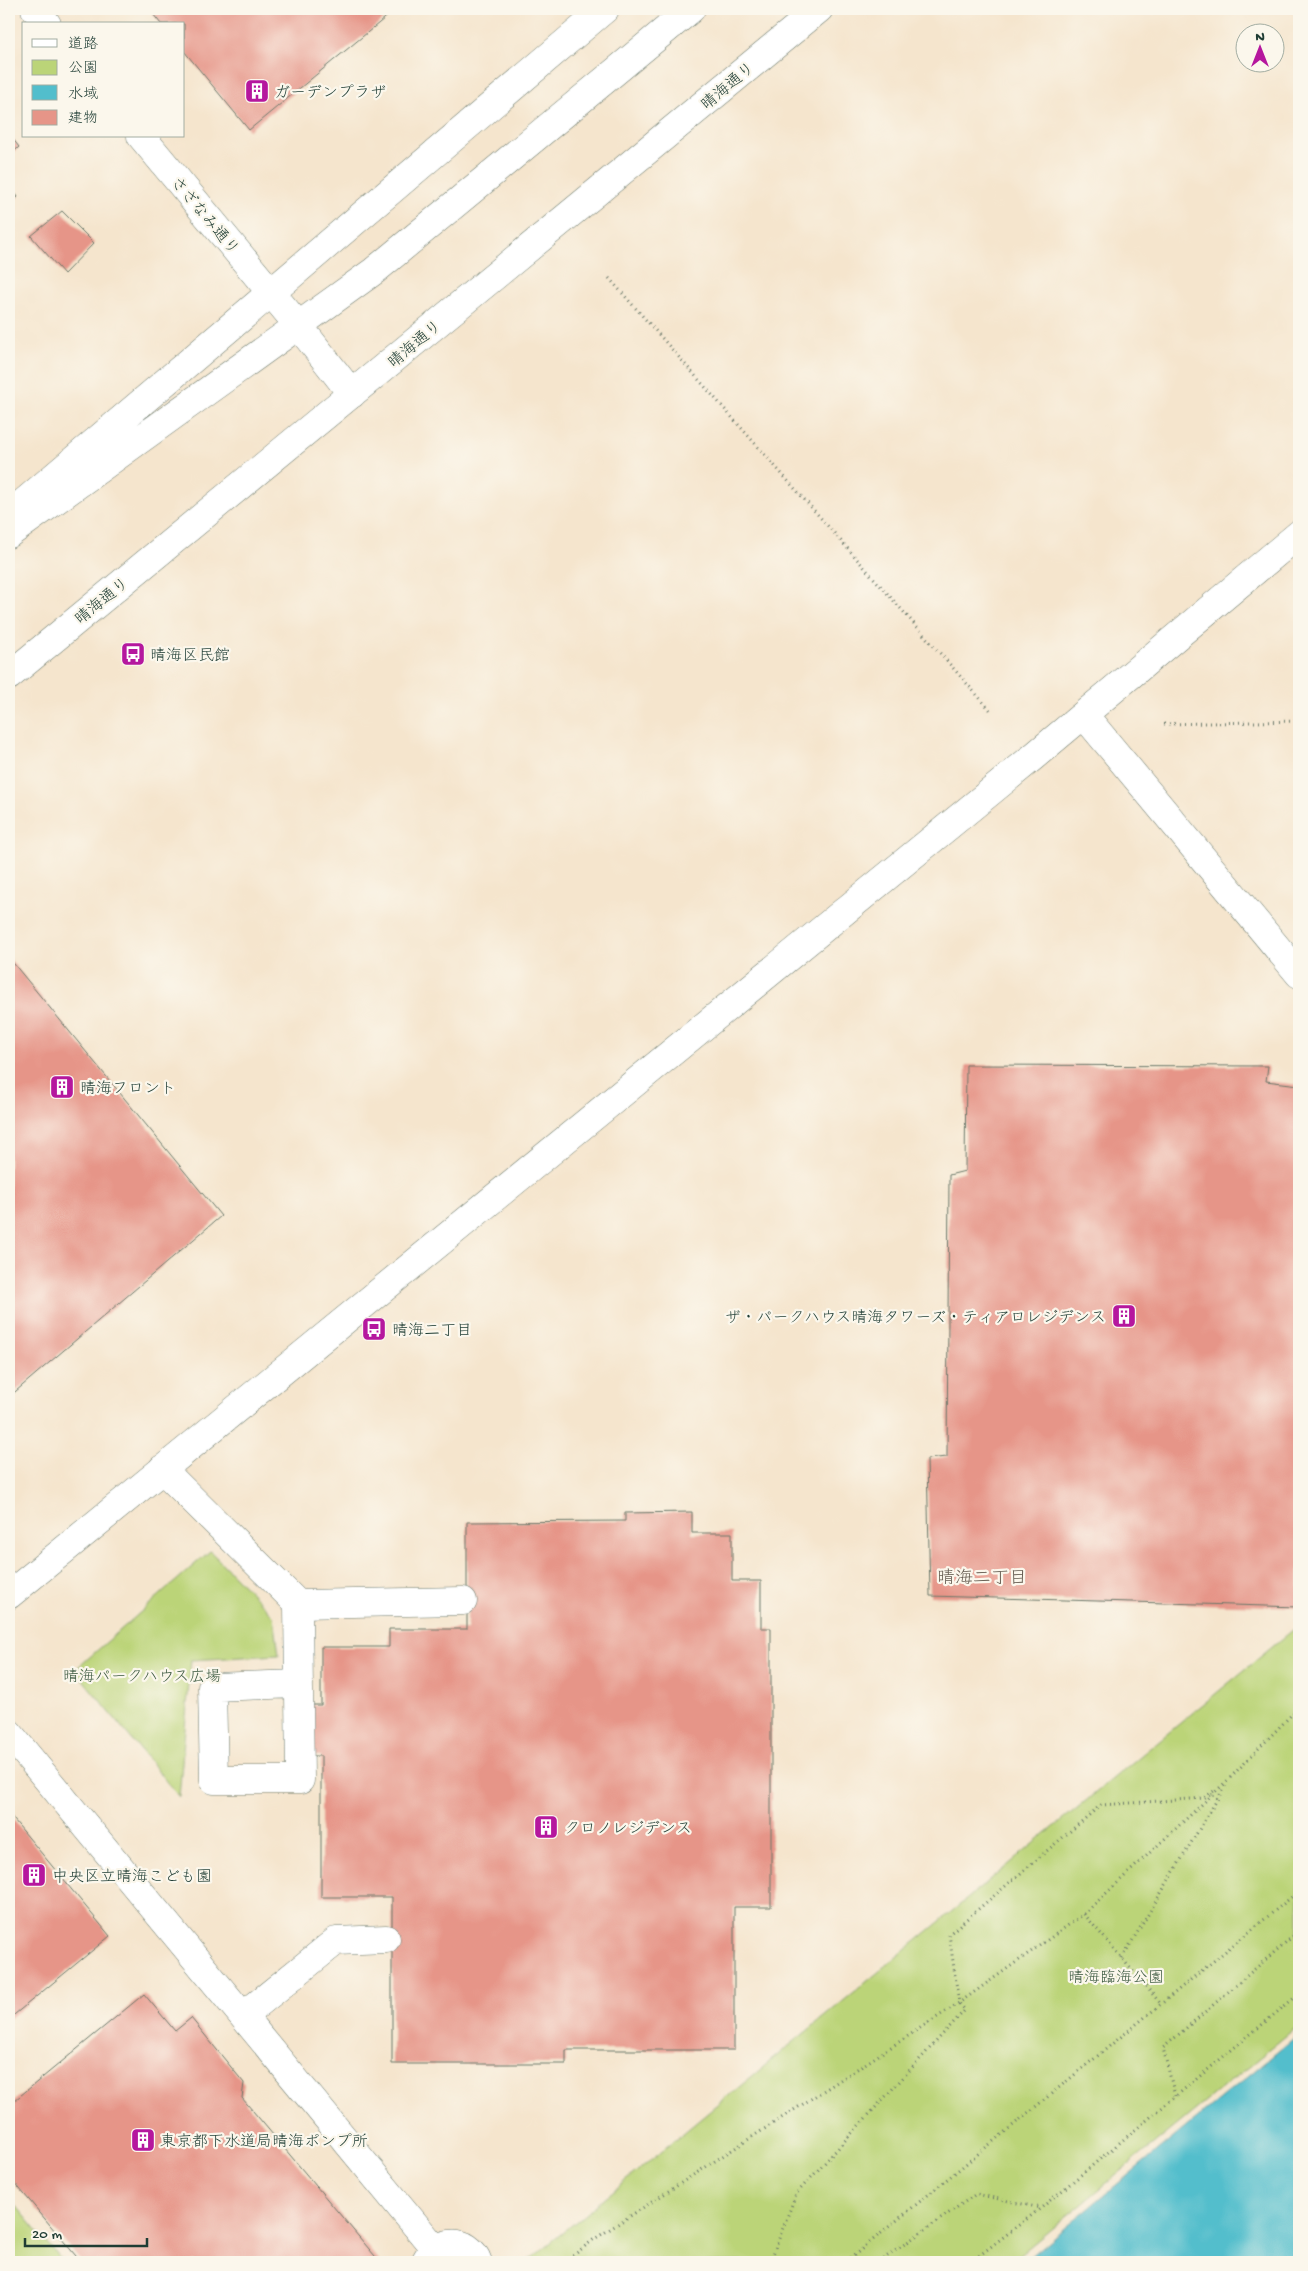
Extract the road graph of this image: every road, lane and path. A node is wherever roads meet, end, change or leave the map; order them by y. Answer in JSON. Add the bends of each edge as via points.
{"nodes":[{"id":1,"x":35,"y":9,"type":"edge"},
{"id":2,"x":605,"y":9,"type":"edge"},
{"id":3,"x":691,"y":9,"type":"edge"},
{"id":4,"x":819,"y":9,"type":"edge"},
{"id":5,"x":45,"y":22,"type":"edge"},
{"id":6,"x":143,"y":138,"type":"edge"},
{"id":7,"x":609,"y":278,"type":"dead end"},
{"id":8,"x":271,"y":293,"type":"junction"},
{"id":9,"x":298,"y":325,"type":"junction"},
{"id":10,"x":352,"y":394,"type":"junction"},
{"id":11,"x":9,"y":516,"type":"edge"},
{"id":12,"x":9,"y":534,"type":"edge"},
{"id":13,"x":1299,"y":534,"type":"edge"},
{"id":14,"x":9,"y":676,"type":"edge"},
{"id":15,"x":992,"y":712,"type":"dead end"},
{"id":16,"x":1084,"y":715,"type":"junction"},
{"id":17,"x":1299,"y":720,"type":"edge"},
{"id":18,"x":1164,"y":724,"type":"dead end"},
{"id":19,"x":1299,"y":974,"type":"edge"},
{"id":20,"x":162,"y":1469,"type":"junction"},
{"id":21,"x":9,"y":1595,"type":"edge"},
{"id":22,"x":464,"y":1601,"type":"dead end"},
{"id":23,"x":298,"y":1604,"type":"junction"},
{"id":24,"x":299,"y":1684,"type":"junction"},
{"id":25,"x":1299,"y":1707,"type":"edge"},
{"id":26,"x":9,"y":1734,"type":"edge"},
{"id":27,"x":1228,"y":1780,"type":"junction"},
{"id":28,"x":1299,"y":1891,"type":"edge"},
{"id":29,"x":1084,"y":1914,"type":"junction"},
{"id":30,"x":1299,"y":1931,"type":"edge"},
{"id":31,"x":386,"y":1939,"type":"dead end"},
{"id":32,"x":1122,"y":1958,"type":"junction"},
{"id":33,"x":1299,"y":1994,"type":"edge"},
{"id":34,"x":959,"y":2003,"type":"junction"},
{"id":35,"x":1160,"y":2004,"type":"junction"},
{"id":36,"x":243,"y":2016,"type":"junction"},
{"id":37,"x":1175,"y":2096,"type":"junction"},
{"id":38,"x":1041,"y":2208,"type":"junction"},
{"id":39,"x":431,"y":2256,"type":"edge"},
{"id":40,"x":478,"y":2262,"type":"edge"},
{"id":41,"x":565,"y":2262,"type":"edge"},
{"id":42,"x":770,"y":2262,"type":"edge"},
{"id":43,"x":846,"y":2262,"type":"edge"},
{"id":44,"x":879,"y":2262,"type":"edge"},
{"id":45,"x":971,"y":2262,"type":"edge"}],
"edges":[{"from":1,"to":5,"type":"street"},
{"from":2,"to":8,"type":"street"},
{"from":3,"to":9,"type":"street","via":[[374,271]]},
{"from":4,"to":10,"type":"street","name":"晴海通り"},
{"from":6,"to":8,"type":"street","name":"さざなみ通り"},
{"from":7,"to":15,"type":"path"},
{"from":8,"to":9,"type":"street","name":"さざなみ通り"},
{"from":8,"to":11,"type":"street"},
{"from":9,"to":10,"type":"street","name":"さざなみ通り"},
{"from":9,"to":12,"type":"street"},
{"from":10,"to":14,"type":"street","name":"晴海通り"},
{"from":13,"to":16,"type":"street"},
{"from":16,"to":19,"type":"street"},
{"from":16,"to":20,"type":"street"},
{"from":17,"to":18,"type":"path"},
{"from":20,"to":21,"type":"street"},
{"from":20,"to":23,"type":"street"},
{"from":22,"to":23,"type":"street"},
{"from":23,"to":24,"type":"street"},
{"from":24,"to":24,"type":"street","via":[[300,1780],[214,1780],[212,1687]]},
{"from":25,"to":27,"type":"path"},
{"from":26,"to":36,"type":"street"},
{"from":27,"to":29,"type":"path"},
{"from":27,"to":32,"type":"path"},
{"from":27,"to":34,"type":"path","via":[[1204,1798],[1102,1805],[949,1934]]},
{"from":28,"to":35,"type":"path"},
{"from":29,"to":32,"type":"path"},
{"from":29,"to":34,"type":"path"},
{"from":30,"to":37,"type":"path","via":[[1163,2048]]},
{"from":31,"to":36,"type":"street","via":[[336,1941]]},
{"from":32,"to":35,"type":"path"},
{"from":33,"to":37,"type":"path"},
{"from":34,"to":41,"type":"path","via":[[593,2240]]},
{"from":34,"to":42,"type":"path","via":[[965,2010],[796,2194]]},
{"from":35,"to":43,"type":"path"},
{"from":36,"to":39,"type":"street"},
{"from":37,"to":38,"type":"path"},
{"from":38,"to":44,"type":"path","via":[[976,2194]]},
{"from":38,"to":45,"type":"path"},
{"from":39,"to":40,"type":"street","via":[[443,2244],[462,2244]]}]}
